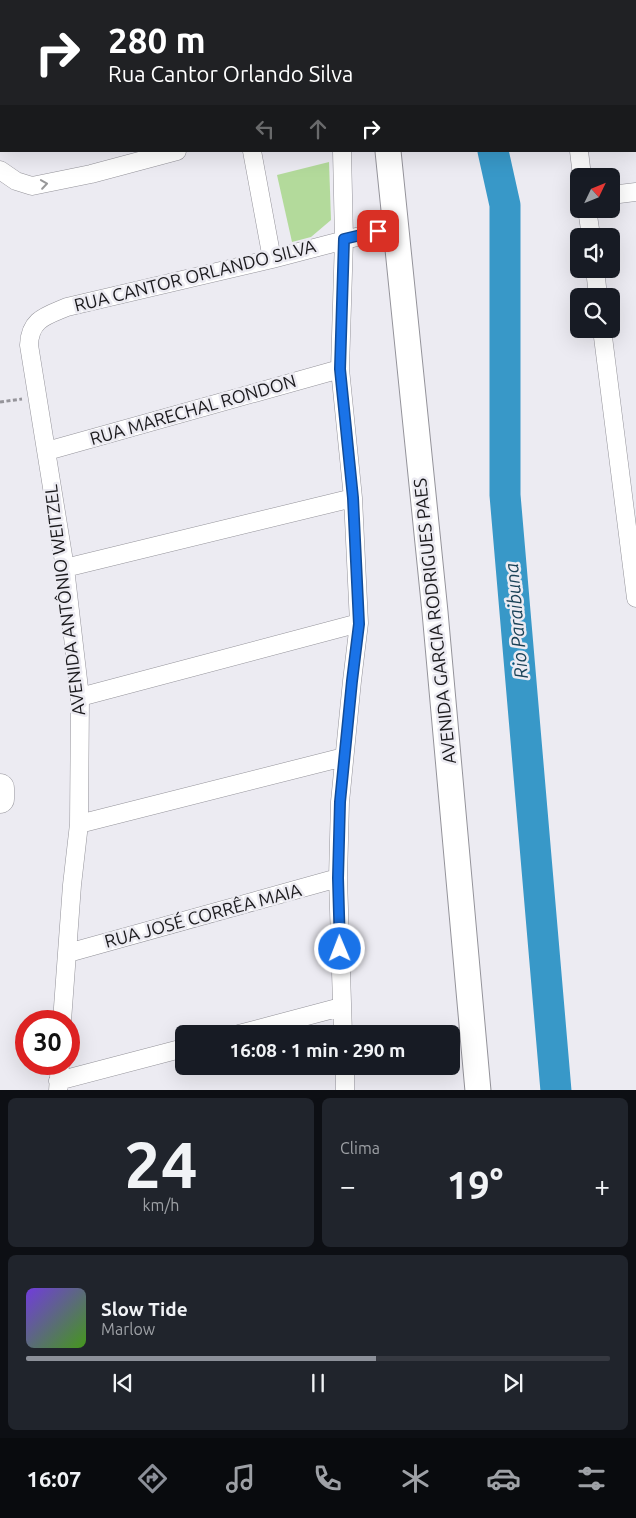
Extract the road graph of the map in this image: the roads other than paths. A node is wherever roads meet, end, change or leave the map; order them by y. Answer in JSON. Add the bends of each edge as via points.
{"nodes":[{"id":1,"x":173,"y":152,"type":"edge"},
{"id":2,"x":252,"y":152,"type":"edge"},
{"id":3,"x":342,"y":152,"type":"edge"},
{"id":4,"x":388,"y":152,"type":"edge"},
{"id":5,"x":578,"y":152,"type":"edge"},
{"id":6,"x":581,"y":168,"type":"edge"},
{"id":7,"x":0,"y":170,"type":"edge"},
{"id":8,"x":636,"y":192,"type":"edge"},
{"id":9,"x":620,"y":194,"type":"edge"},
{"id":10,"x":395,"y":227,"type":"junction"},
{"id":11,"x":344,"y":239,"type":"junction"},
{"id":12,"x":272,"y":259,"type":"junction"},
{"id":13,"x":31,"y":330,"type":"joint"},
{"id":14,"x":603,"y":338,"type":"edge"},
{"id":15,"x":340,"y":369,"type":"junction"},
{"id":16,"x":47,"y":451,"type":"junction"},
{"id":17,"x":353,"y":498,"type":"junction"},
{"id":18,"x":632,"y":533,"type":"edge"},
{"id":19,"x":65,"y":568,"type":"junction"},
{"id":20,"x":636,"y":598,"type":"edge"},
{"id":21,"x":359,"y":624,"type":"junction"},
{"id":22,"x":80,"y":697,"type":"junction"},
{"id":23,"x":344,"y":756,"type":"junction"},
{"id":24,"x":0,"y":788,"type":"edge"},
{"id":25,"x":0,"y":799,"type":"edge"},
{"id":26,"x":79,"y":824,"type":"junction"},
{"id":27,"x":338,"y":878,"type":"junction"},
{"id":28,"x":68,"y":953,"type":"junction"},
{"id":29,"x":341,"y":1007,"type":"junction"},
{"id":30,"x":63,"y":1010,"type":"edge"},
{"id":31,"x":273,"y":1025,"type":"edge"},
{"id":32,"x":342,"y":1025,"type":"edge"},
{"id":33,"x":175,"y":1050,"type":"edge"},
{"id":34,"x":344,"y":1075,"type":"edge"},
{"id":35,"x":59,"y":1078,"type":"edge"},
{"id":36,"x":345,"y":1090,"type":"edge"},
{"id":37,"x":478,"y":1090,"type":"edge"}],
"edges":[{"from":7,"to":1,"type":"street","one_way":true,"via":[[16,181],[32,186]]},
{"from":2,"to":12,"type":"street"},
{"from":3,"to":11,"type":"street"},
{"from":4,"to":10,"type":"main road","name":"AVENIDA GARCIA RODRIGUES PAES"},
{"from":5,"to":6,"type":"street"},
{"from":8,"to":9,"type":"street"},
{"from":10,"to":11,"type":"street","name":"RUA CANTOR ORLANDO SILVA"},
{"from":10,"to":37,"type":"main road","name":"AVENIDA GARCIA RODRIGUES PAES"},
{"from":11,"to":12,"type":"street","name":"RUA CANTOR ORLANDO SILVA"},
{"from":11,"to":15,"type":"street"},
{"from":12,"to":13,"type":"street","name":"RUA CANTOR ORLANDO SILVA","via":[[67,307],[36,322]]},
{"from":13,"to":16,"type":"street","name":"AVENIDA ANTÔNIO WEITZEL","via":[[29,345]]},
{"from":14,"to":18,"type":"street"},
{"from":15,"to":16,"type":"street","name":"RUA MARECHAL RONDON"},
{"from":15,"to":17,"type":"street"},
{"from":16,"to":19,"type":"street","name":"AVENIDA ANTÔNIO WEITZEL"},
{"from":17,"to":19,"type":"street"},
{"from":17,"to":21,"type":"street"},
{"from":18,"to":20,"type":"street"},
{"from":19,"to":22,"type":"street","name":"AVENIDA ANTÔNIO WEITZEL"},
{"from":21,"to":22,"type":"street"},
{"from":21,"to":23,"type":"street"},
{"from":22,"to":26,"type":"street","name":"AVENIDA ANTÔNIO WEITZEL"},
{"from":23,"to":26,"type":"street"},
{"from":23,"to":27,"type":"street"},
{"from":24,"to":25,"type":"highway"},
{"from":26,"to":28,"type":"street","name":"AVENIDA ANTÔNIO WEITZEL"},
{"from":27,"to":28,"type":"street","name":"RUA JOSÉ CORRÊA MAIA"},
{"from":27,"to":29,"type":"street"},
{"from":28,"to":30,"type":"street","name":"AVENIDA ANTÔNIO WEITZEL"},
{"from":29,"to":31,"type":"street"},
{"from":29,"to":32,"type":"street"},
{"from":33,"to":35,"type":"street"},
{"from":34,"to":36,"type":"street"}]}
